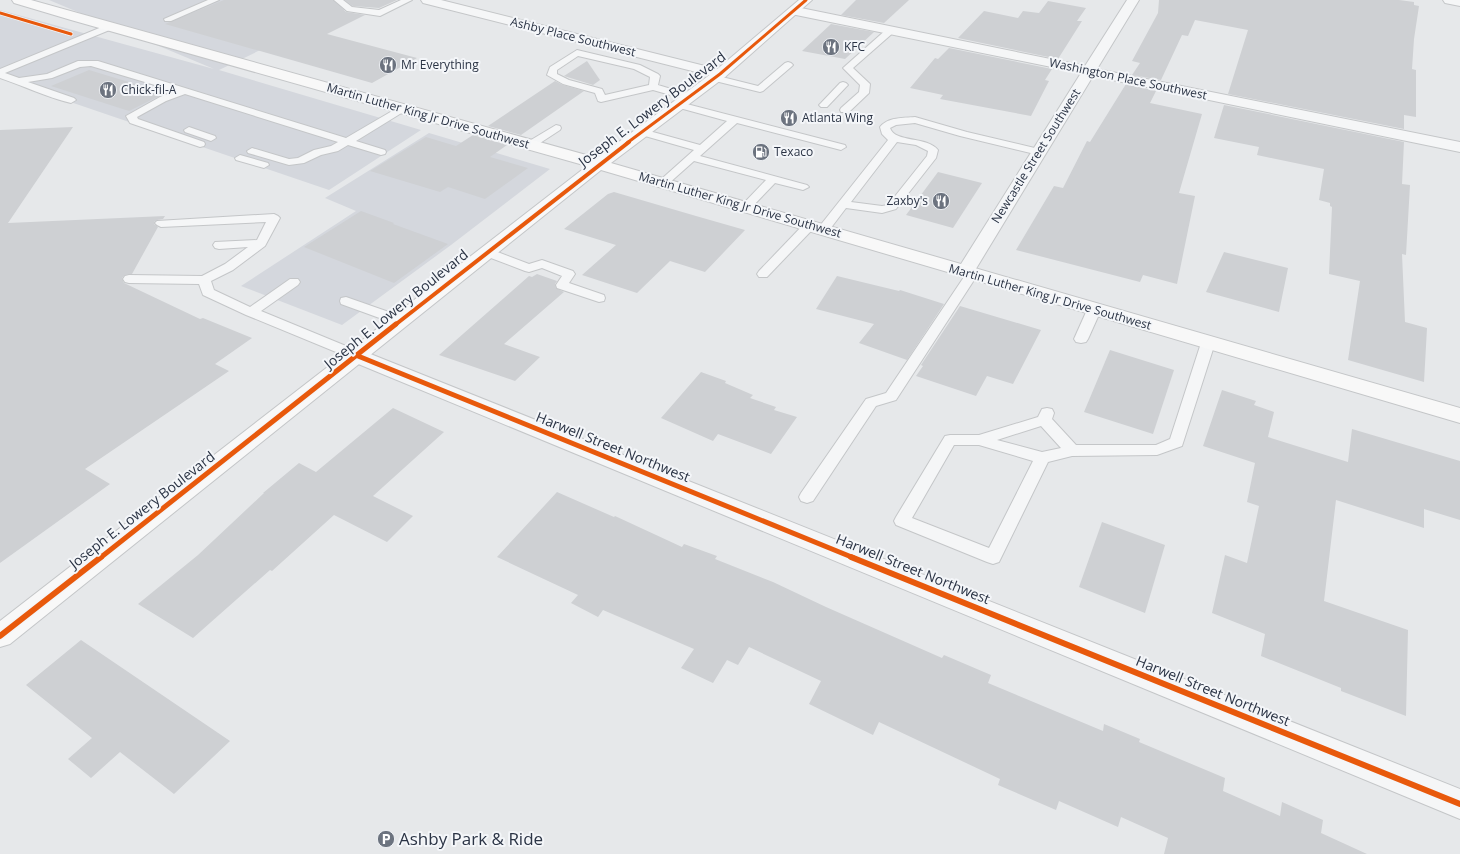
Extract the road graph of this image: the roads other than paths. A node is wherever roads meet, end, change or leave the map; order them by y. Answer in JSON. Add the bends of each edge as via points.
{"nodes":[{"id":1,"x":18,"y":0,"type":"edge"},
{"id":2,"x":215,"y":0,"type":"edge"},
{"id":3,"x":338,"y":0,"type":"edge"},
{"id":4,"x":408,"y":0,"type":"edge"},
{"id":5,"x":427,"y":0,"type":"edge"},
{"id":6,"x":806,"y":0,"type":"edge"},
{"id":7,"x":1133,"y":0,"type":"edge"},
{"id":8,"x":1449,"y":0,"type":"edge"},
{"id":9,"x":1460,"y":2,"type":"edge"},
{"id":10,"x":796,"y":10,"type":"junction"},
{"id":11,"x":168,"y":19,"type":"dead end"},
{"id":12,"x":110,"y":27,"type":"junction"},
{"id":13,"x":891,"y":30,"type":"junction"},
{"id":14,"x":586,"y":40,"type":"junction"},
{"id":15,"x":577,"y":53,"type":"junction"},
{"id":16,"x":788,"y":65,"type":"dead end"},
{"id":17,"x":1089,"y":71,"type":"junction"},
{"id":18,"x":0,"y":73,"type":"edge"},
{"id":19,"x":717,"y":76,"type":"junction"},
{"id":20,"x":19,"y":81,"type":"junction"},
{"id":21,"x":844,"y":85,"type":"dead end"},
{"id":22,"x":653,"y":87,"type":"junction"},
{"id":23,"x":181,"y":93,"type":"junction"},
{"id":24,"x":71,"y":100,"type":"dead end"},
{"id":25,"x":684,"y":101,"type":"junction"},
{"id":26,"x":824,"y":105,"type":"dead end"},
{"id":27,"x":404,"y":109,"type":"junction"},
{"id":28,"x":845,"y":110,"type":"dead end"},
{"id":29,"x":735,"y":119,"type":"junction"},
{"id":30,"x":556,"y":128,"type":"dead end"},
{"id":31,"x":642,"y":132,"type":"junction"},
{"id":32,"x":211,"y":138,"type":"dead end"},
{"id":33,"x":894,"y":139,"type":"junction"},
{"id":34,"x":348,"y":141,"type":"junction"},
{"id":35,"x":200,"y":144,"type":"dead end"},
{"id":36,"x":530,"y":144,"type":"junction"},
{"id":37,"x":841,"y":147,"type":"dead end"},
{"id":38,"x":1460,"y":147,"type":"edge"},
{"id":39,"x":334,"y":148,"type":"junction"},
{"id":40,"x":702,"y":148,"type":"junction"},
{"id":41,"x":252,"y":152,"type":"dead end"},
{"id":42,"x":381,"y":152,"type":"dead end"},
{"id":43,"x":1039,"y":152,"type":"junction"},
{"id":44,"x":692,"y":157,"type":"junction"},
{"id":45,"x":240,"y":158,"type":"dead end"},
{"id":46,"x":599,"y":164,"type":"junction"},
{"id":47,"x":773,"y":179,"type":"junction"},
{"id":48,"x":663,"y":183,"type":"junction"},
{"id":49,"x":803,"y":187,"type":"dead end"},
{"id":50,"x":844,"y":204,"type":"junction"},
{"id":51,"x":746,"y":207,"type":"junction"},
{"id":52,"x":161,"y":223,"type":"dead end"},
{"id":53,"x":816,"y":228,"type":"junction"},
{"id":54,"x":260,"y":243,"type":"junction"},
{"id":55,"x":219,"y":245,"type":"dead end"},
{"id":56,"x":487,"y":252,"type":"junction"},
{"id":57,"x":968,"y":273,"type":"junction"},
{"id":58,"x":763,"y":274,"type":"dead end"},
{"id":59,"x":129,"y":279,"type":"dead end"},
{"id":60,"x":204,"y":280,"type":"junction"},
{"id":61,"x":294,"y":282,"type":"dead end"},
{"id":62,"x":599,"y":298,"type":"dead end"},
{"id":63,"x":346,"y":301,"type":"dead end"},
{"id":64,"x":1094,"y":310,"type":"junction"},
{"id":65,"x":251,"y":312,"type":"junction"},
{"id":66,"x":401,"y":321,"type":"junction"},
{"id":67,"x":1081,"y":339,"type":"dead end"},
{"id":68,"x":1208,"y":343,"type":"junction"},
{"id":69,"x":358,"y":356,"type":"junction"},
{"id":70,"x":1460,"y":416,"type":"edge"},
{"id":71,"x":979,"y":440,"type":"junction"},
{"id":72,"x":1072,"y":451,"type":"junction"},
{"id":73,"x":1042,"y":458,"type":"junction"},
{"id":74,"x":807,"y":497,"type":"dead end"},
{"id":75,"x":0,"y":636,"type":"edge"},
{"id":76,"x":1460,"y":804,"type":"edge"}],
"edges":[{"from":1,"to":12,"type":"main road","name":"Martin Luther King Jr Drive Southwest"},
{"from":2,"to":11,"type":"lane"},
{"from":3,"to":4,"type":"lane","via":[[350,9],[380,13]]},
{"from":5,"to":14,"type":"street","name":"Ashby Place Southwest"},
{"from":6,"to":10,"type":"main road","name":"Joseph E. Lowery Boulevard"},
{"from":7,"to":17,"type":"street","name":"Newcastle Street Southwest"},
{"from":8,"to":9,"type":"street"},
{"from":10,"to":13,"type":"street","name":"Washington Place Southwest"},
{"from":10,"to":19,"type":"main road","name":"Joseph E. Lowery Boulevard"},
{"from":12,"to":18,"type":"lane"},
{"from":12,"to":27,"type":"main road","name":"Martin Luther King Jr Drive Southwest"},
{"from":13,"to":17,"type":"street","name":"Washington Place Southwest"},
{"from":13,"to":28,"type":"lane","via":[[848,68],[865,84],[864,93]]},
{"from":14,"to":15,"type":"lane"},
{"from":14,"to":19,"type":"street","name":"Ashby Place Southwest"},
{"from":15,"to":22,"type":"lane","via":[[637,67],[655,76]]},
{"from":15,"to":22,"type":"lane","via":[[553,69],[552,75],[566,82],[599,91],[601,99]]},
{"from":16,"to":19,"type":"lane","via":[[760,89]]},
{"from":17,"to":38,"type":"street","name":"Washington Place Southwest"},
{"from":17,"to":43,"type":"street","name":"Newcastle Street Southwest"},
{"from":18,"to":20,"type":"lane"},
{"from":19,"to":25,"type":"main road","name":"Joseph E. Lowery Boulevard"},
{"from":20,"to":23,"type":"lane","via":[[49,76],[78,64],[91,63]]},
{"from":20,"to":24,"type":"lane"},
{"from":21,"to":26,"type":"lane"},
{"from":22,"to":25,"type":"lane"},
{"from":23,"to":32,"type":"lane","via":[[152,112],[153,118]]},
{"from":23,"to":34,"type":"lane"},
{"from":23,"to":35,"type":"lane","via":[[163,99],[131,116],[134,121]]},
{"from":25,"to":29,"type":"lane"},
{"from":25,"to":31,"type":"main road","name":"Joseph E. Lowery Boulevard"},
{"from":27,"to":34,"type":"lane"},
{"from":27,"to":36,"type":"main road","name":"Martin Luther King Jr Drive Southwest"},
{"from":29,"to":37,"type":"lane"},
{"from":29,"to":40,"type":"lane"},
{"from":30,"to":36,"type":"lane"},
{"from":31,"to":40,"type":"lane"},
{"from":31,"to":46,"type":"main road","name":"Joseph E. Lowery Boulevard"},
{"from":33,"to":43,"type":"lane","via":[[887,134],[885,127],[893,122],[915,120]]},
{"from":33,"to":50,"type":"lane"},
{"from":33,"to":50,"type":"lane","via":[[928,146],[933,150],[932,156],[892,207],[882,210]]},
{"from":34,"to":39,"type":"lane"},
{"from":34,"to":42,"type":"lane"},
{"from":36,"to":46,"type":"main road","name":"Martin Luther King Jr Drive Southwest"},
{"from":39,"to":41,"type":"lane","via":[[300,161],[289,162]]},
{"from":39,"to":45,"type":"lane","via":[[327,156],[304,169],[294,171],[284,171]]},
{"from":40,"to":44,"type":"lane"},
{"from":43,"to":57,"type":"street","name":"Newcastle Street Southwest"},
{"from":44,"to":47,"type":"lane"},
{"from":44,"to":48,"type":"lane"},
{"from":46,"to":48,"type":"main road","name":"Martin Luther King Jr Drive Southwest"},
{"from":46,"to":56,"type":"main road","name":"Joseph E. Lowery Boulevard"},
{"from":47,"to":49,"type":"lane"},
{"from":47,"to":51,"type":"lane"},
{"from":48,"to":51,"type":"main road","name":"Martin Luther King Jr Drive Southwest"},
{"from":50,"to":53,"type":"lane"},
{"from":51,"to":53,"type":"main road","name":"Martin Luther King Jr Drive Southwest"},
{"from":52,"to":54,"type":"lane","via":[[274,218]]},
{"from":53,"to":57,"type":"main road","name":"Martin Luther King Jr Drive Southwest"},
{"from":53,"to":58,"type":"lane"},
{"from":54,"to":55,"type":"lane"},
{"from":54,"to":60,"type":"lane","via":[[229,267]]},
{"from":56,"to":62,"type":"lane","via":[[529,268],[542,264],[568,274],[562,285]]},
{"from":56,"to":66,"type":"main road","name":"Joseph E. Lowery Boulevard"},
{"from":57,"to":64,"type":"main road","name":"Martin Luther King Jr Drive Southwest"},
{"from":57,"to":74,"type":"lane","via":[[891,397],[871,402]]},
{"from":59,"to":60,"type":"lane"},
{"from":60,"to":65,"type":"lane","name":"Harwell Street Northwest","via":[[208,292]]},
{"from":61,"to":65,"type":"lane"},
{"from":63,"to":66,"type":"lane"},
{"from":64,"to":67,"type":"lane"},
{"from":64,"to":68,"type":"main road","name":"Martin Luther King Jr Drive Southwest"},
{"from":65,"to":69,"type":"lane","name":"Harwell Street Northwest"},
{"from":66,"to":69,"type":"main road","name":"Joseph E. Lowery Boulevard"},
{"from":68,"to":70,"type":"main road","name":"Martin Luther King Jr Drive Southwest"},
{"from":68,"to":72,"type":"lane","via":[[1177,442],[1157,450]]},
{"from":69,"to":75,"type":"main road","name":"Joseph E. Lowery Boulevard"},
{"from":69,"to":76,"type":"street","name":"Harwell Street Northwest"},
{"from":71,"to":72,"type":"lane","via":[[1045,416]]},
{"from":71,"to":73,"type":"lane"},
{"from":71,"to":73,"type":"lane","via":[[950,440],[902,521],[993,557]]},
{"from":72,"to":73,"type":"lane"}]}
